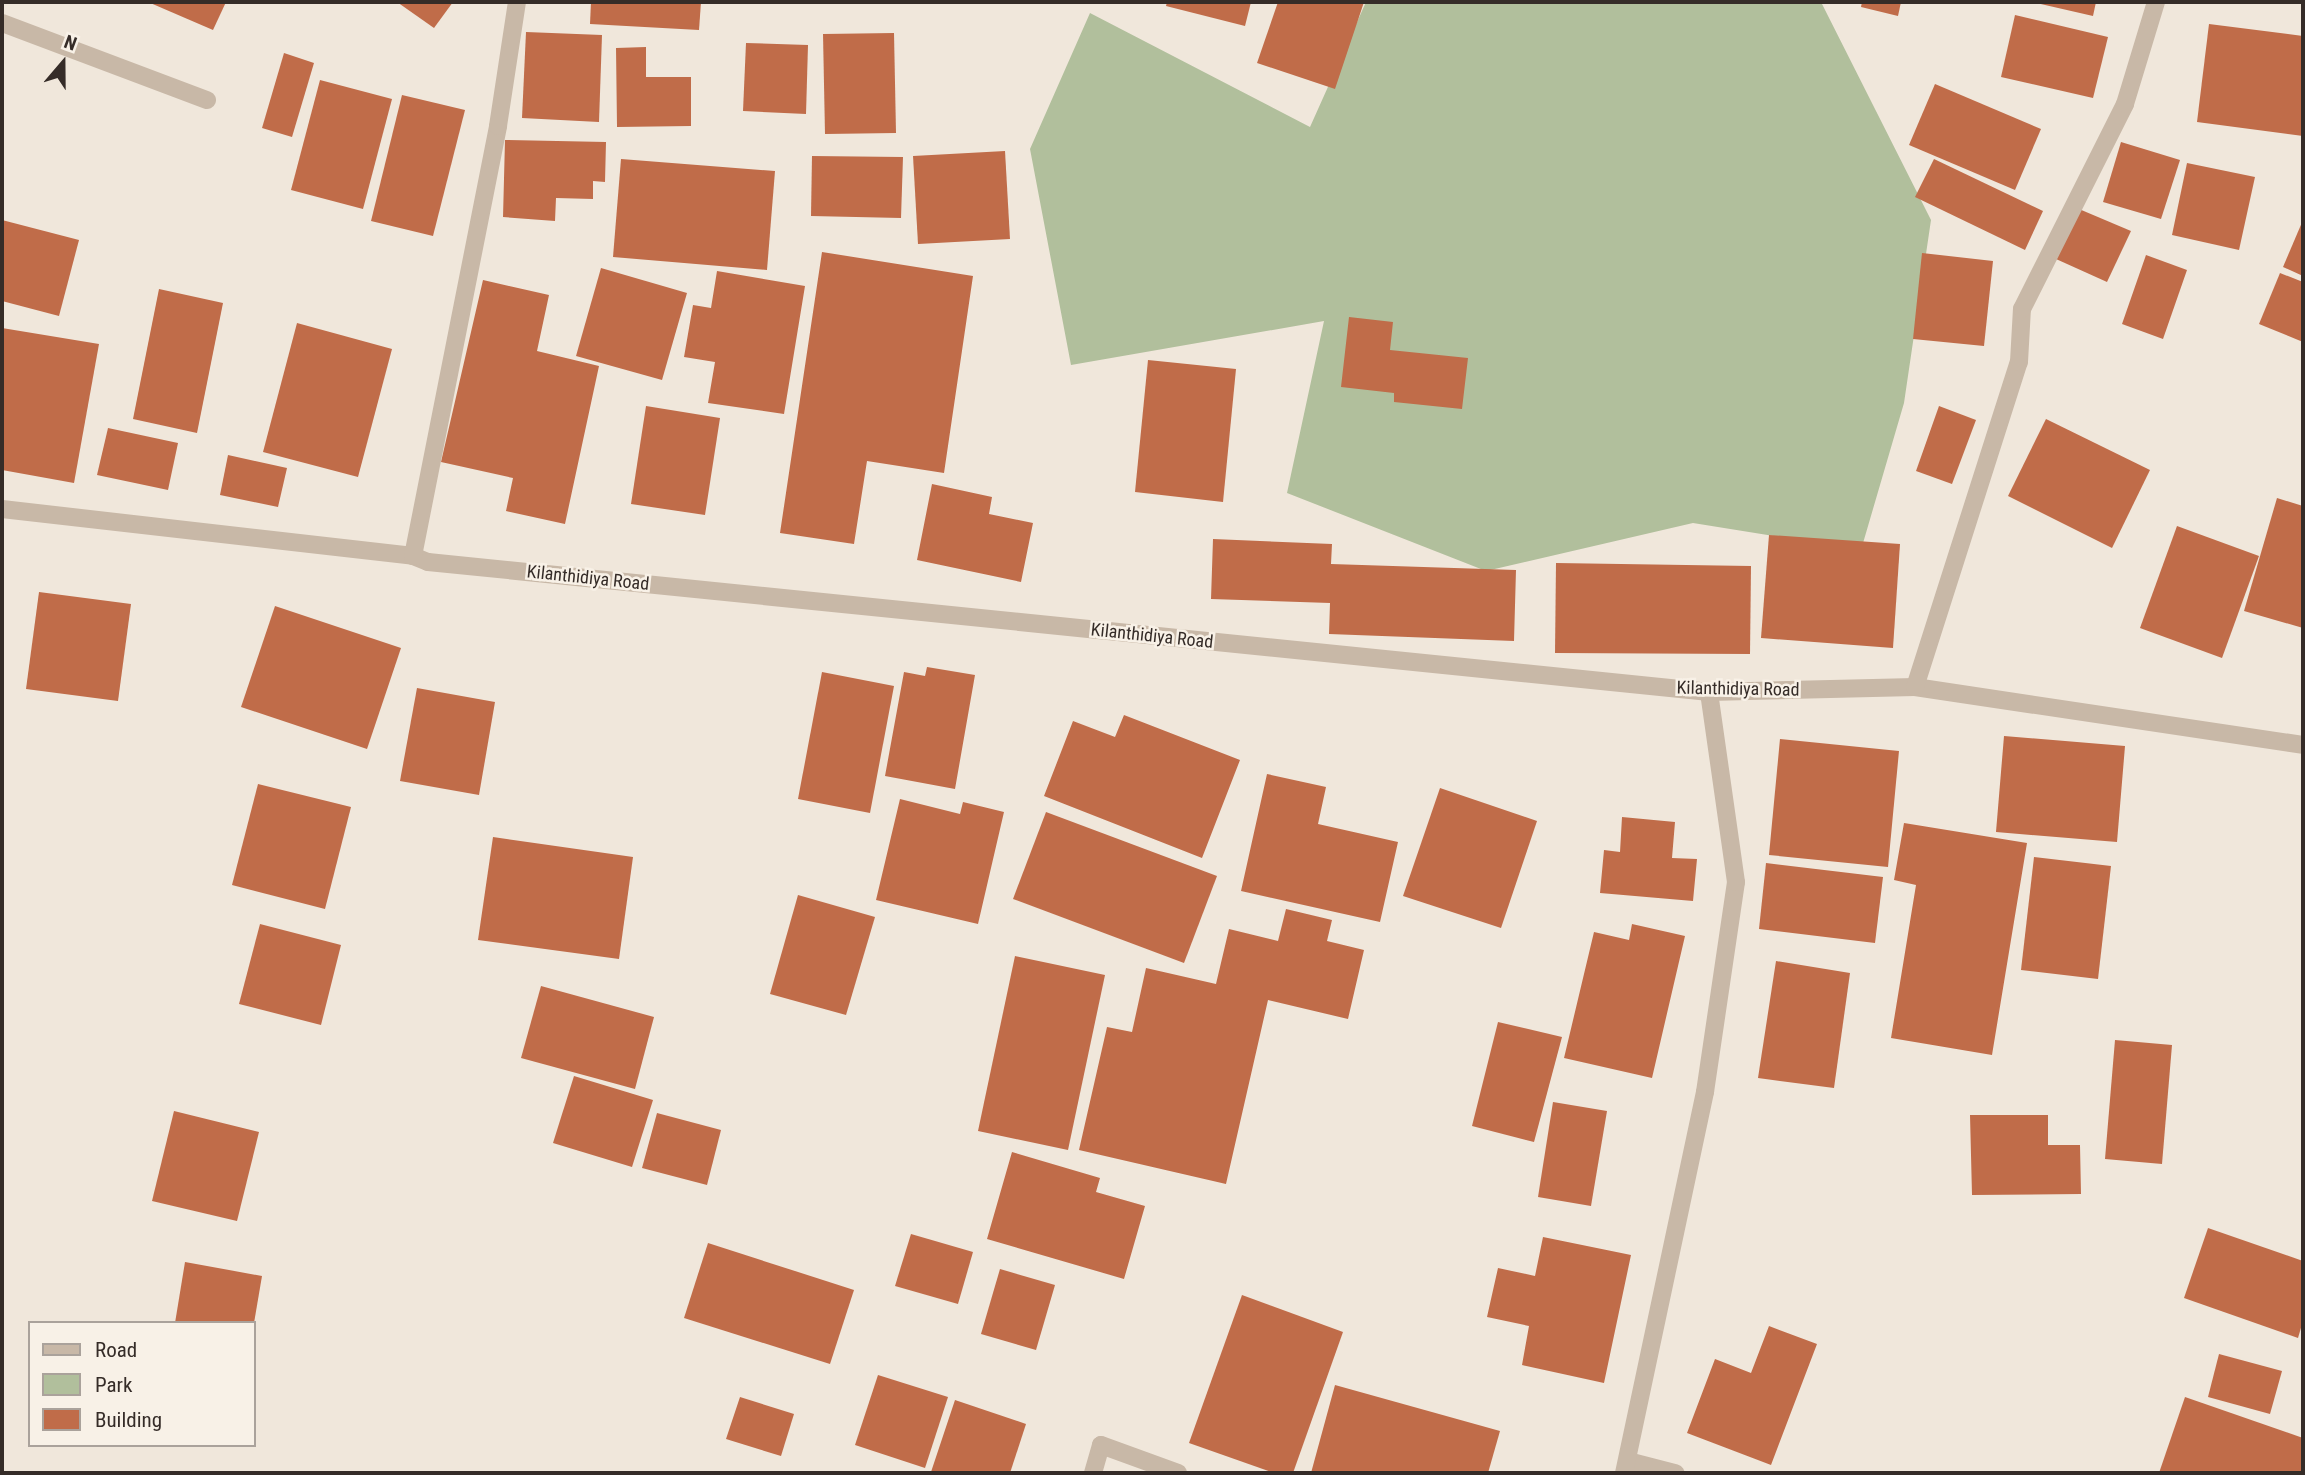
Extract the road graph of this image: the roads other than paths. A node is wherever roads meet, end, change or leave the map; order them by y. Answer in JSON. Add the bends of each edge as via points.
{"nodes":[{"id":1,"x":517,"y":2,"type":"edge"},
{"id":2,"x":2155,"y":2,"type":"edge"},
{"id":3,"x":2,"y":23,"type":"edge"},
{"id":4,"x":206,"y":100,"type":"dead end"},
{"id":5,"x":2,"y":509,"type":"edge"},
{"id":6,"x":413,"y":556,"type":"junction"},
{"id":7,"x":1915,"y":687,"type":"junction"},
{"id":8,"x":1709,"y":692,"type":"junction"},
{"id":9,"x":2303,"y":745,"type":"edge"},
{"id":10,"x":1626,"y":1467,"type":"edge"},
{"id":11,"x":1093,"y":1473,"type":"edge"},
{"id":12,"x":1178,"y":1473,"type":"edge"},
{"id":13,"x":1675,"y":1473,"type":"edge"}],
"edges":[{"from":1,"to":6,"type":"street","via":[[498,126]]},
{"from":2,"to":7,"type":"street","via":[[2125,104],[2022,309],[2019,362]]},
{"from":3,"to":4,"type":"street"},
{"from":5,"to":6,"type":"street","name":"Kilanthidiya Road"},
{"from":6,"to":8,"type":"street","name":"Kilanthidiya Road","via":[[428,562]]},
{"from":7,"to":8,"type":"street","name":"Kilanthidiya Road"},
{"from":7,"to":9,"type":"street","name":"Kilanthidiya Road"},
{"from":8,"to":10,"type":"street","via":[[1736,882],[1705,1091]]},
{"from":10,"to":13,"type":"street"},
{"from":11,"to":12,"type":"street","via":[[1101,1445]]}]}
